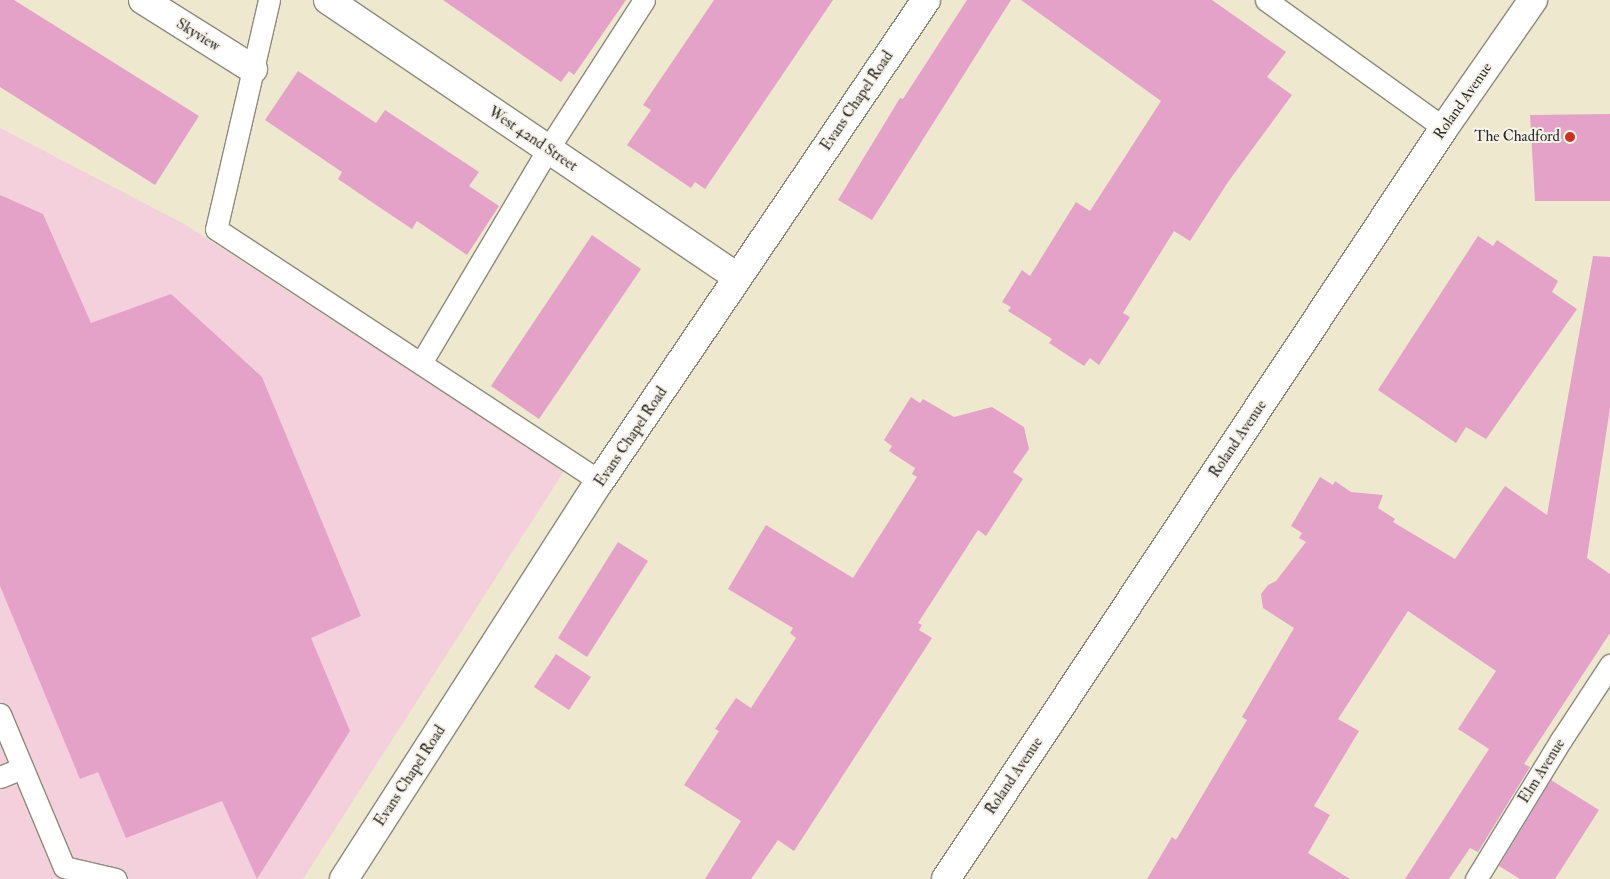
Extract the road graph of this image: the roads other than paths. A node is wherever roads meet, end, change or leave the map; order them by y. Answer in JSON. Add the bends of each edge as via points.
{"nodes":[{"id":1,"x":143,"y":0,"type":"edge"},
{"id":2,"x":269,"y":0,"type":"edge"},
{"id":3,"x":328,"y":0,"type":"edge"},
{"id":4,"x":644,"y":0,"type":"edge"},
{"id":5,"x":926,"y":0,"type":"edge"},
{"id":6,"x":1266,"y":0,"type":"edge"},
{"id":7,"x":1533,"y":0,"type":"edge"},
{"id":8,"x":253,"y":69,"type":"junction"},
{"id":9,"x":1444,"y":128,"type":"junction"},
{"id":10,"x":548,"y":149,"type":"junction"},
{"id":11,"x":738,"y":278,"type":"junction"},
{"id":12,"x":421,"y":363,"type":"junction"},
{"id":13,"x":600,"y":481,"type":"junction"},
{"id":14,"x":1610,"y":665,"type":"edge"},
{"id":15,"x":0,"y":714,"type":"edge"},
{"id":16,"x":22,"y":768,"type":"junction"},
{"id":17,"x":0,"y":777,"type":"edge"},
{"id":18,"x":116,"y":879,"type":"edge"},
{"id":19,"x":344,"y":879,"type":"edge"},
{"id":20,"x":946,"y":879,"type":"edge"},
{"id":21,"x":1476,"y":879,"type":"edge"}],
"edges":[{"from":1,"to":8,"type":"street","name":"Skyview"},
{"from":2,"to":8,"type":"lane"},
{"from":3,"to":10,"type":"street","name":"West 42nd Street"},
{"from":4,"to":10,"type":"lane"},
{"from":5,"to":11,"type":"street","name":"Evans Chapel Road"},
{"from":6,"to":9,"type":"lane"},
{"from":7,"to":9,"type":"street","name":"Roland Avenue"},
{"from":8,"to":12,"type":"lane","via":[[216,229]]},
{"from":9,"to":20,"type":"street","name":"Roland Avenue"},
{"from":10,"to":11,"type":"street","name":"West 42nd Street"},
{"from":10,"to":12,"type":"lane"},
{"from":11,"to":13,"type":"street","name":"Evans Chapel Road"},
{"from":12,"to":13,"type":"lane"},
{"from":13,"to":19,"type":"street","name":"Evans Chapel Road"},
{"from":14,"to":21,"type":"lane","name":"Elm Avenue"},
{"from":15,"to":16,"type":"lane"},
{"from":16,"to":17,"type":"lane"},
{"from":16,"to":18,"type":"lane","via":[[64,867]]}]}
